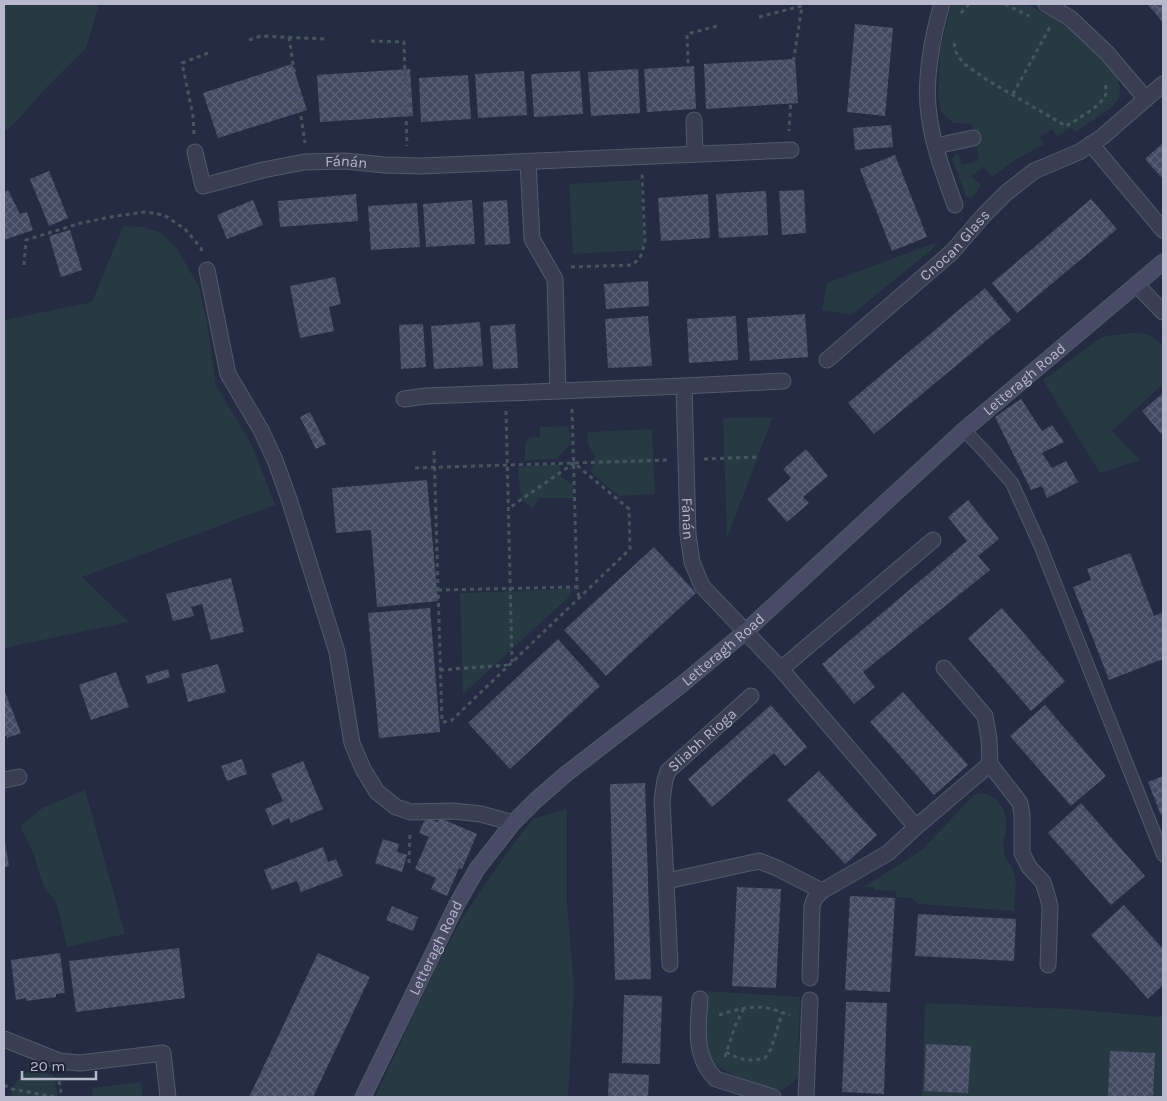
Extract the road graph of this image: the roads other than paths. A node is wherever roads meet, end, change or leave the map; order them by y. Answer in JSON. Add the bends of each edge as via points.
{"nodes":[{"id":1,"x":942,"y":4,"type":"edge"},
{"id":2,"x":1052,"y":7,"type":"edge"},
{"id":3,"x":1163,"y":84,"type":"edge"},
{"id":4,"x":1146,"y":99,"type":"junction"},
{"id":5,"x":694,"y":120,"type":"road end"},
{"id":6,"x":973,"y":138,"type":"dead end"},
{"id":7,"x":1091,"y":144,"type":"junction"},
{"id":8,"x":936,"y":146,"type":"junction"},
{"id":9,"x":791,"y":150,"type":"road end"},
{"id":10,"x":194,"y":152,"type":"road end"},
{"id":11,"x":695,"y":154,"type":"junction"},
{"id":12,"x":528,"y":162,"type":"junction"},
{"id":13,"x":955,"y":204,"type":"dead end"},
{"id":14,"x":1163,"y":230,"type":"edge"},
{"id":15,"x":1163,"y":262,"type":"edge"},
{"id":16,"x":208,"y":270,"type":"road end"},
{"id":17,"x":1137,"y":285,"type":"junction"},
{"id":18,"x":1163,"y":312,"type":"edge"},
{"id":19,"x":827,"y":360,"type":"dead end"},
{"id":20,"x":783,"y":382,"type":"dead end"},
{"id":21,"x":684,"y":386,"type":"junction"},
{"id":22,"x":564,"y":391,"type":"junction"},
{"id":23,"x":404,"y":399,"type":"dead end"},
{"id":24,"x":964,"y":430,"type":"junction"},
{"id":25,"x":932,"y":540,"type":"dead end"},
{"id":26,"x":746,"y":631,"type":"junction"},
{"id":27,"x":944,"y":668,"type":"dead end"},
{"id":28,"x":780,"y":669,"type":"junction"},
{"id":29,"x":751,"y":696,"type":"dead end"},
{"id":30,"x":990,"y":764,"type":"junction"},
{"id":31,"x":513,"y":823,"type":"junction"},
{"id":32,"x":916,"y":827,"type":"junction"},
{"id":33,"x":1163,"y":855,"type":"edge"},
{"id":34,"x":667,"y":881,"type":"junction"},
{"id":35,"x":822,"y":891,"type":"junction"},
{"id":36,"x":670,"y":964,"type":"dead end"},
{"id":37,"x":1048,"y":965,"type":"dead end"},
{"id":38,"x":810,"y":978,"type":"dead end"},
{"id":39,"x":700,"y":999,"type":"dead end"},
{"id":40,"x":810,"y":1000,"type":"dead end"},
{"id":41,"x":4,"y":1039,"type":"edge"},
{"id":42,"x":168,"y":1097,"type":"edge"},
{"id":43,"x":363,"y":1097,"type":"edge"},
{"id":44,"x":773,"y":1097,"type":"edge"},
{"id":45,"x":806,"y":1097,"type":"edge"}],
"edges":[{"from":1,"to":8,"type":"street","name":"Cnocan Glass","via":[[935,27],[928,81],[929,114]]},
{"from":2,"to":4,"type":"street","via":[[1070,18],[1107,52]]},
{"from":3,"to":4,"type":"street","name":"Cnocan Glass"},
{"from":4,"to":7,"type":"street","name":"Cnocan Glass"},
{"from":5,"to":11,"type":"street"},
{"from":6,"to":8,"type":"street"},
{"from":7,"to":14,"type":"street"},
{"from":7,"to":19,"type":"street","name":"Cnocan Glass","via":[[1034,171],[1006,193],[952,252]]},
{"from":8,"to":13,"type":"street","name":"Cnocan Glass"},
{"from":9,"to":11,"type":"street","name":"Fánán"},
{"from":10,"to":12,"type":"street","name":"Fánán","via":[[203,186],[308,162],[412,165]]},
{"from":11,"to":12,"type":"street","name":"Fánán"},
{"from":12,"to":22,"type":"street","via":[[532,239],[555,279]]},
{"from":15,"to":17,"type":"street","name":"Letteragh Road"},
{"from":16,"to":31,"type":"street","via":[[228,374],[261,430],[290,499],[337,652],[352,743],[362,769],[377,792],[396,807],[410,812],[481,814]]},
{"from":17,"to":18,"type":"street"},
{"from":17,"to":24,"type":"street","name":"Letteragh Road"},
{"from":20,"to":21,"type":"street"},
{"from":21,"to":22,"type":"street"},
{"from":21,"to":26,"type":"street","name":"Fánán","via":[[688,534],[692,562],[702,586]]},
{"from":22,"to":23,"type":"street"},
{"from":24,"to":26,"type":"street","name":"Letteragh Road"},
{"from":24,"to":33,"type":"lane","via":[[1012,483]]},
{"from":25,"to":28,"type":"street"},
{"from":26,"to":28,"type":"street"},
{"from":26,"to":31,"type":"street","name":"Letteragh Road","via":[[566,774]]},
{"from":27,"to":30,"type":"street","via":[[985,716],[990,739]]},
{"from":28,"to":32,"type":"street"},
{"from":29,"to":34,"type":"street","name":"Sliabh Rioga","via":[[668,771],[662,800]]},
{"from":30,"to":32,"type":"street"},
{"from":30,"to":37,"type":"street","via":[[1020,803],[1022,853],[1043,882],[1048,898]]},
{"from":31,"to":43,"type":"street","name":"Letteragh Road","via":[[477,869],[457,904]]},
{"from":32,"to":35,"type":"street","via":[[888,853]]},
{"from":34,"to":35,"type":"street","via":[[759,861]]},
{"from":34,"to":36,"type":"street","name":"Sliabh Rioga"},
{"from":35,"to":38,"type":"street","via":[[812,906]]},
{"from":39,"to":44,"type":"street","via":[[700,1053],[704,1065],[716,1079]]},
{"from":40,"to":45,"type":"street"},
{"from":41,"to":42,"type":"street","via":[[59,1061],[80,1063],[163,1053]]}]}
